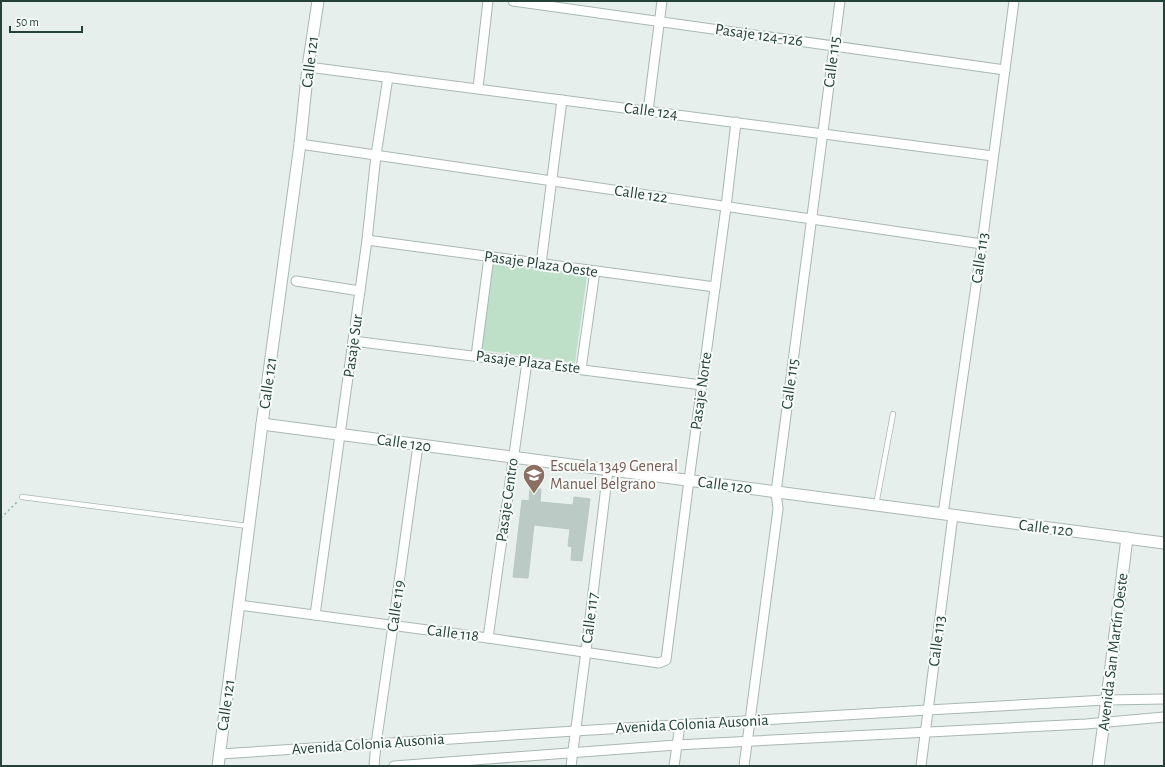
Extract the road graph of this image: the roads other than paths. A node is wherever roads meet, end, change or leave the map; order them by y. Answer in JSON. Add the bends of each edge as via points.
{"nodes":[{"id":1,"x":318,"y":1,"type":"edge"},
{"id":2,"x":488,"y":1,"type":"edge"},
{"id":3,"x":513,"y":1,"type":"edge"},
{"id":4,"x":662,"y":1,"type":"edge"},
{"id":5,"x":840,"y":1,"type":"edge"},
{"id":6,"x":1014,"y":1,"type":"edge"},
{"id":7,"x":660,"y":21,"type":"junction"},
{"id":8,"x":834,"y":46,"type":"junction"},
{"id":9,"x":308,"y":67,"type":"junction"},
{"id":10,"x":1005,"y":70,"type":"junction"},
{"id":11,"x":388,"y":77,"type":"junction"},
{"id":12,"x":478,"y":88,"type":"junction"},
{"id":13,"x":562,"y":100,"type":"junction"},
{"id":14,"x":648,"y":111,"type":"junction"},
{"id":15,"x":736,"y":122,"type":"junction"},
{"id":16,"x":823,"y":133,"type":"junction"},
{"id":17,"x":300,"y":144,"type":"junction"},
{"id":18,"x":376,"y":155,"type":"junction"},
{"id":19,"x":993,"y":156,"type":"junction"},
{"id":20,"x":550,"y":181,"type":"junction"},
{"id":21,"x":726,"y":207,"type":"junction"},
{"id":22,"x":812,"y":219,"type":"junction"},
{"id":23,"x":367,"y":240,"type":"junction"},
{"id":24,"x":982,"y":244,"type":"junction"},
{"id":25,"x":489,"y":257,"type":"junction"},
{"id":26,"x":541,"y":264,"type":"junction"},
{"id":27,"x":595,"y":271,"type":"junction"},
{"id":28,"x":296,"y":281,"type":"dead end"},
{"id":29,"x":715,"y":287,"type":"junction"},
{"id":30,"x":360,"y":291,"type":"junction"},
{"id":31,"x":353,"y":341,"type":"junction"},
{"id":32,"x":476,"y":356,"type":"junction"},
{"id":33,"x":526,"y":362,"type":"junction"},
{"id":34,"x":581,"y":369,"type":"junction"},
{"id":35,"x":702,"y":385,"type":"junction"},
{"id":36,"x":893,"y":414,"type":"dead end"},
{"id":37,"x":262,"y":424,"type":"junction"},
{"id":38,"x":340,"y":435,"type":"junction"},
{"id":39,"x":418,"y":445,"type":"junction"},
{"id":40,"x":513,"y":458,"type":"junction"},
{"id":41,"x":608,"y":470,"type":"junction"},
{"id":42,"x":688,"y":480,"type":"junction"},
{"id":43,"x":776,"y":492,"type":"junction"},
{"id":44,"x":22,"y":497,"type":"road end"},
{"id":45,"x":876,"y":505,"type":"junction"},
{"id":46,"x":948,"y":515,"type":"junction"},
{"id":47,"x":250,"y":526,"type":"junction"},
{"id":48,"x":1127,"y":538,"type":"junction"},
{"id":49,"x":1164,"y":543,"type":"edge"},
{"id":50,"x":239,"y":605,"type":"junction"},
{"id":51,"x":316,"y":615,"type":"junction"},
{"id":52,"x":393,"y":626,"type":"junction"},
{"id":53,"x":488,"y":638,"type":"junction"},
{"id":54,"x":586,"y":652,"type":"junction"},
{"id":55,"x":666,"y":660,"type":"joint"},
{"id":56,"x":1164,"y":699,"type":"edge"},
{"id":57,"x":1106,"y":700,"type":"junction"},
{"id":58,"x":928,"y":710,"type":"junction"},
{"id":59,"x":1164,"y":717,"type":"edge"},
{"id":60,"x":750,"y":721,"type":"junction"},
{"id":61,"x":1104,"y":722,"type":"junction"},
{"id":62,"x":680,"y":725,"type":"junction"},
{"id":63,"x":575,"y":731,"type":"junction"},
{"id":64,"x":926,"y":732,"type":"junction"},
{"id":65,"x":748,"y":742,"type":"junction"},
{"id":66,"x":376,"y":744,"type":"junction"},
{"id":67,"x":676,"y":745,"type":"junction"},
{"id":68,"x":572,"y":753,"type":"junction"},
{"id":69,"x":220,"y":754,"type":"junction"},
{"id":70,"x":218,"y":766,"type":"edge"},
{"id":71,"x":374,"y":766,"type":"edge"},
{"id":72,"x":394,"y":766,"type":"edge"},
{"id":73,"x":571,"y":766,"type":"edge"},
{"id":74,"x":674,"y":766,"type":"edge"},
{"id":75,"x":744,"y":766,"type":"edge"},
{"id":76,"x":921,"y":766,"type":"edge"},
{"id":77,"x":1098,"y":766,"type":"edge"}],
"edges":[{"from":1,"to":9,"type":"street","name":"Calle 121"},
{"from":2,"to":12,"type":"street"},
{"from":3,"to":7,"type":"street","name":"Pasaje 124-126"},
{"from":4,"to":7,"type":"street"},
{"from":5,"to":8,"type":"street","name":"Calle 115"},
{"from":6,"to":10,"type":"street","name":"Calle 113"},
{"from":7,"to":8,"type":"street","name":"Pasaje 124-126"},
{"from":7,"to":14,"type":"street"},
{"from":8,"to":10,"type":"street","name":"Pasaje 124-126"},
{"from":8,"to":16,"type":"street","name":"Calle 115"},
{"from":9,"to":11,"type":"street","name":"Calle 124"},
{"from":9,"to":17,"type":"street","name":"Calle 121"},
{"from":10,"to":19,"type":"street","name":"Calle 113"},
{"from":11,"to":12,"type":"street","name":"Calle 124"},
{"from":11,"to":18,"type":"street","name":"Pasaje Sur"},
{"from":12,"to":13,"type":"street","name":"Calle 124"},
{"from":13,"to":14,"type":"street","name":"Calle 124"},
{"from":13,"to":20,"type":"street"},
{"from":14,"to":15,"type":"street","name":"Calle 124"},
{"from":15,"to":16,"type":"street","name":"Calle 124"},
{"from":15,"to":21,"type":"street","name":"Pasaje Norte"},
{"from":16,"to":19,"type":"street","name":"Calle 124"},
{"from":16,"to":22,"type":"street","name":"Calle 115"},
{"from":17,"to":18,"type":"street","name":"Calle 122"},
{"from":17,"to":37,"type":"street","name":"Calle 121"},
{"from":18,"to":20,"type":"street","name":"Calle 122"},
{"from":18,"to":23,"type":"street","name":"Pasaje Sur"},
{"from":19,"to":24,"type":"street","name":"Calle 113"},
{"from":20,"to":21,"type":"street","name":"Calle 122"},
{"from":20,"to":26,"type":"street"},
{"from":21,"to":22,"type":"street","name":"Calle 122"},
{"from":21,"to":29,"type":"street","name":"Pasaje Norte"},
{"from":22,"to":24,"type":"street","name":"Calle 122"},
{"from":22,"to":43,"type":"street","name":"Calle 115"},
{"from":23,"to":25,"type":"street","name":"Pasaje Plaza Oeste"},
{"from":23,"to":30,"type":"street","name":"Pasaje Sur"},
{"from":24,"to":46,"type":"street","name":"Calle 113"},
{"from":25,"to":26,"type":"street","name":"Pasaje Plaza Oeste"},
{"from":25,"to":32,"type":"street"},
{"from":26,"to":27,"type":"street","name":"Pasaje Plaza Oeste"},
{"from":27,"to":29,"type":"street","name":"Pasaje Plaza Oeste"},
{"from":27,"to":34,"type":"street"},
{"from":28,"to":30,"type":"street"},
{"from":29,"to":35,"type":"street","name":"Pasaje Norte"},
{"from":30,"to":31,"type":"street","name":"Pasaje Sur"},
{"from":31,"to":32,"type":"street","name":"Pasaje Plaza Este"},
{"from":31,"to":38,"type":"street","name":"Pasaje Sur"},
{"from":32,"to":33,"type":"street","name":"Pasaje Plaza Este"},
{"from":33,"to":34,"type":"street","name":"Pasaje Plaza Este"},
{"from":33,"to":40,"type":"street","name":"Pasaje Centro"},
{"from":34,"to":35,"type":"street","name":"Pasaje Plaza Este"},
{"from":35,"to":42,"type":"street","name":"Pasaje Norte"},
{"from":36,"to":45,"type":"lane"},
{"from":37,"to":38,"type":"street","name":"Calle 120"},
{"from":37,"to":47,"type":"street","name":"Calle 121"},
{"from":38,"to":39,"type":"street","name":"Calle 120"},
{"from":38,"to":51,"type":"street","name":"Pasaje Sur"},
{"from":39,"to":40,"type":"street","name":"Calle 120"},
{"from":39,"to":52,"type":"street","name":"Calle 119"},
{"from":40,"to":41,"type":"street","name":"Calle 120"},
{"from":40,"to":53,"type":"street","name":"Pasaje Centro"},
{"from":41,"to":42,"type":"street","name":"Calle 120"},
{"from":41,"to":54,"type":"street","name":"Calle 117"},
{"from":42,"to":43,"type":"street","name":"Calle 120"},
{"from":42,"to":55,"type":"street","name":"Pasaje Norte"},
{"from":43,"to":45,"type":"street","name":"Calle 120"},
{"from":43,"to":60,"type":"street","name":"Calle 115","via":[[778,508]]},
{"from":44,"to":47,"type":"lane"},
{"from":45,"to":46,"type":"street","name":"Calle 120"},
{"from":46,"to":48,"type":"street","name":"Calle 120"},
{"from":46,"to":58,"type":"street","name":"Calle 113"},
{"from":47,"to":50,"type":"street","name":"Calle 121"},
{"from":48,"to":49,"type":"street","name":"Calle 120"},
{"from":48,"to":57,"type":"street","name":"Avenida San Martín Oeste"},
{"from":50,"to":51,"type":"street","name":"Calle 118"},
{"from":50,"to":69,"type":"street","name":"Calle 121"},
{"from":51,"to":52,"type":"street","name":"Calle 118"},
{"from":52,"to":53,"type":"street","name":"Calle 118"},
{"from":52,"to":66,"type":"street","name":"Calle 119"},
{"from":53,"to":54,"type":"street","name":"Calle 118"},
{"from":54,"to":55,"type":"street","name":"Calle 118","via":[[659,663]]},
{"from":54,"to":63,"type":"street","name":"Calle 117"},
{"from":56,"to":57,"type":"street","name":"Avenida Colonia Ausonia"},
{"from":57,"to":58,"type":"street","name":"Avenida Colonia Ausonia"},
{"from":57,"to":61,"type":"street","name":"Avenida San Martín Oeste"},
{"from":58,"to":60,"type":"street","name":"Avenida Colonia Ausonia"},
{"from":58,"to":64,"type":"street","name":"Calle 113"},
{"from":59,"to":61,"type":"street","name":"Avenida Colonia Ausonia"},
{"from":60,"to":62,"type":"street","name":"Avenida Colonia Ausonia"},
{"from":60,"to":65,"type":"street","name":"Calle 115"},
{"from":61,"to":64,"type":"street","name":"Avenida Colonia Ausonia"},
{"from":61,"to":77,"type":"street","name":"Avenida San Martín Oeste"},
{"from":62,"to":63,"type":"street","name":"Avenida Colonia Ausonia"},
{"from":62,"to":67,"type":"street"},
{"from":63,"to":66,"type":"street","name":"Avenida Colonia Ausonia"},
{"from":63,"to":68,"type":"street","name":"Calle 117"},
{"from":64,"to":65,"type":"street","name":"Avenida Colonia Ausonia"},
{"from":64,"to":76,"type":"street","name":"Calle 113"},
{"from":65,"to":67,"type":"street","name":"Avenida Colonia Ausonia"},
{"from":65,"to":75,"type":"street","name":"Calle 115"},
{"from":66,"to":69,"type":"street","name":"Avenida Colonia Ausonia"},
{"from":66,"to":71,"type":"street","name":"Calle 119"},
{"from":67,"to":68,"type":"street","name":"Avenida Colonia Ausonia"},
{"from":67,"to":74,"type":"street"},
{"from":68,"to":72,"type":"street","name":"Avenida Colonia Ausonia"},
{"from":68,"to":73,"type":"street","name":"Calle 117"},
{"from":69,"to":70,"type":"street","name":"Calle 121"}]}
